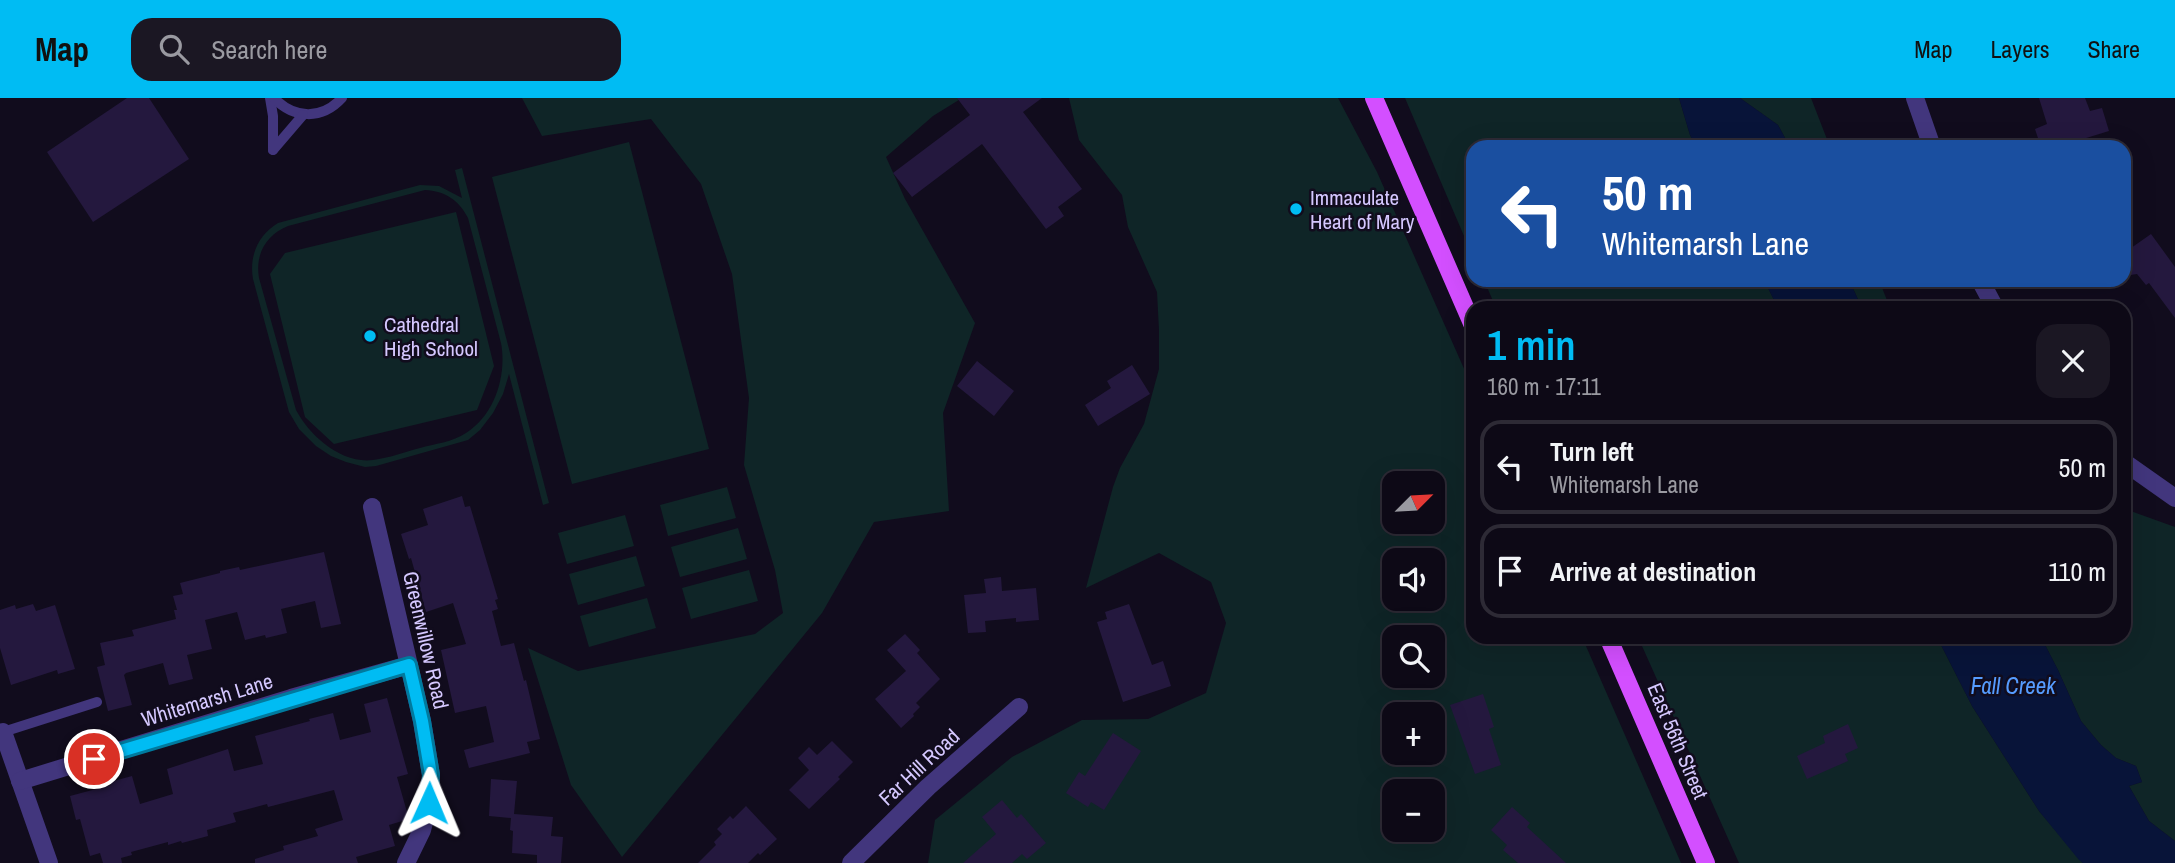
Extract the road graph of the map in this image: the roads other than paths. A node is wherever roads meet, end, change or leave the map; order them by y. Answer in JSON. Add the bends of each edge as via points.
{"nodes":[{"id":1,"x":272,"y":98,"type":"edge"},
{"id":2,"x":342,"y":98,"type":"edge"},
{"id":3,"x":1374,"y":98,"type":"edge"},
{"id":4,"x":1915,"y":98,"type":"edge"},
{"id":5,"x":303,"y":115,"type":"junction"},
{"id":6,"x":1930,"y":140,"type":"edge"},
{"id":7,"x":1466,"y":310,"type":"edge"},
{"id":8,"x":2131,"y":467,"type":"edge"},
{"id":9,"x":2175,"y":498,"type":"edge"},
{"id":10,"x":372,"y":507,"type":"dead end"},
{"id":11,"x":1611,"y":644,"type":"edge"},
{"id":12,"x":409,"y":665,"type":"junction"},
{"id":13,"x":97,"y":702,"type":"dead end"},
{"id":14,"x":1019,"y":706,"type":"dead end"},
{"id":15,"x":3,"y":732,"type":"joint"},
{"id":16,"x":20,"y":781,"type":"junction"},
{"id":17,"x":48,"y":863,"type":"edge"},
{"id":18,"x":406,"y":863,"type":"edge"},
{"id":19,"x":851,"y":863,"type":"edge"},
{"id":20,"x":1706,"y":863,"type":"edge"}],
"edges":[{"from":1,"to":5,"type":"lane"},
{"from":1,"to":5,"type":"lane","via":[[273,150]]},
{"from":2,"to":5,"type":"lane","via":[[330,109]]},
{"from":3,"to":7,"type":"main road"},
{"from":4,"to":6,"type":"street"},
{"from":8,"to":9,"type":"street"},
{"from":10,"to":12,"type":"street","name":"Greenwillow Road"},
{"from":11,"to":20,"type":"main road","name":"East 56th Street"},
{"from":12,"to":16,"type":"street","name":"Whitemarsh Lane"},
{"from":12,"to":18,"type":"street","name":"Greenwillow Road","via":[[431,775],[422,830]]},
{"from":13,"to":15,"type":"lane"},
{"from":14,"to":19,"type":"street","name":"Far Hill Road"},
{"from":15,"to":16,"type":"street"},
{"from":16,"to":17,"type":"street"}]}
